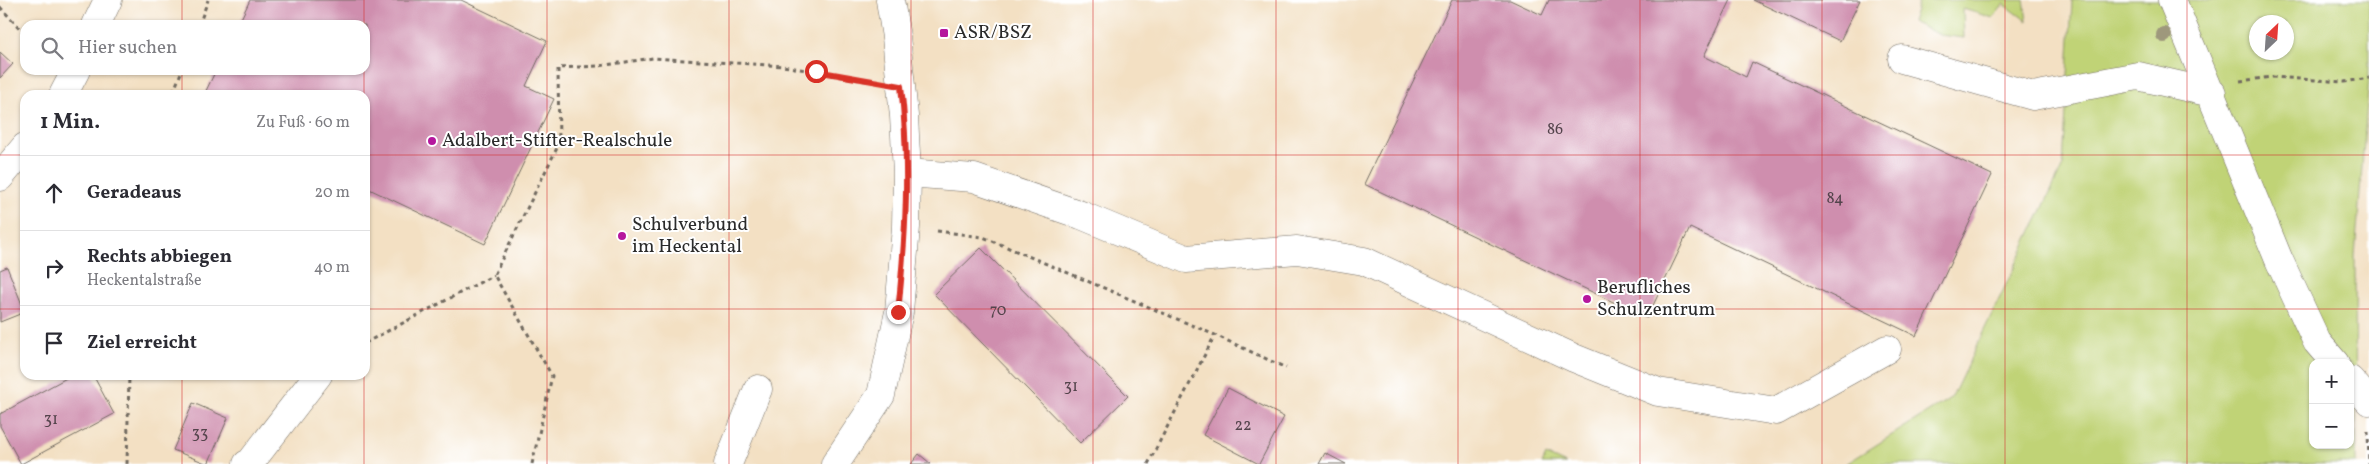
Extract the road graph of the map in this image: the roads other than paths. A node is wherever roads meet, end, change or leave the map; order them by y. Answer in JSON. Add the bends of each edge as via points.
{"nodes":[{"id":1,"x":108,"y":0,"type":"edge"},
{"id":2,"x":890,"y":0,"type":"edge"},
{"id":3,"x":2172,"y":0,"type":"edge"},
{"id":4,"x":98,"y":20,"type":"edge"},
{"id":5,"x":1902,"y":59,"type":"dead end"},
{"id":6,"x":73,"y":75,"type":"edge"},
{"id":7,"x":66,"y":90,"type":"edge"},
{"id":8,"x":2212,"y":93,"type":"junction"},
{"id":9,"x":20,"y":152,"type":"edge"},
{"id":10,"x":907,"y":173,"type":"junction"},
{"id":11,"x":0,"y":178,"type":"edge"},
{"id":12,"x":1887,"y":348,"type":"dead end"},
{"id":13,"x":2332,"y":359,"type":"edge"},
{"id":14,"x":314,"y":380,"type":"edge"},
{"id":15,"x":2354,"y":384,"type":"edge"},
{"id":16,"x":758,"y":389,"type":"dead end"},
{"id":17,"x":2369,"y":400,"type":"edge"},
{"id":18,"x":247,"y":464,"type":"edge"},
{"id":19,"x":728,"y":464,"type":"edge"},
{"id":20,"x":835,"y":464,"type":"edge"}],
"edges":[{"from":1,"to":4,"type":"street"},
{"from":2,"to":10,"type":"street","via":[[901,86]]},
{"from":3,"to":8,"type":"street"},
{"from":5,"to":8,"type":"street","via":[[2033,96],[2138,76]]},
{"from":6,"to":7,"type":"street"},
{"from":8,"to":13,"type":"street","via":[[2279,260],[2317,342]]},
{"from":9,"to":11,"type":"street"},
{"from":10,"to":12,"type":"street","via":[[974,178],[1081,215],[1186,259],[1297,250],[1364,261],[1574,358],[1658,392],[1776,411]]},
{"from":10,"to":20,"type":"street","via":[[898,312],[881,395]]},
{"from":14,"to":18,"type":"street"},
{"from":15,"to":17,"type":"street"},
{"from":16,"to":19,"type":"street"}]}
